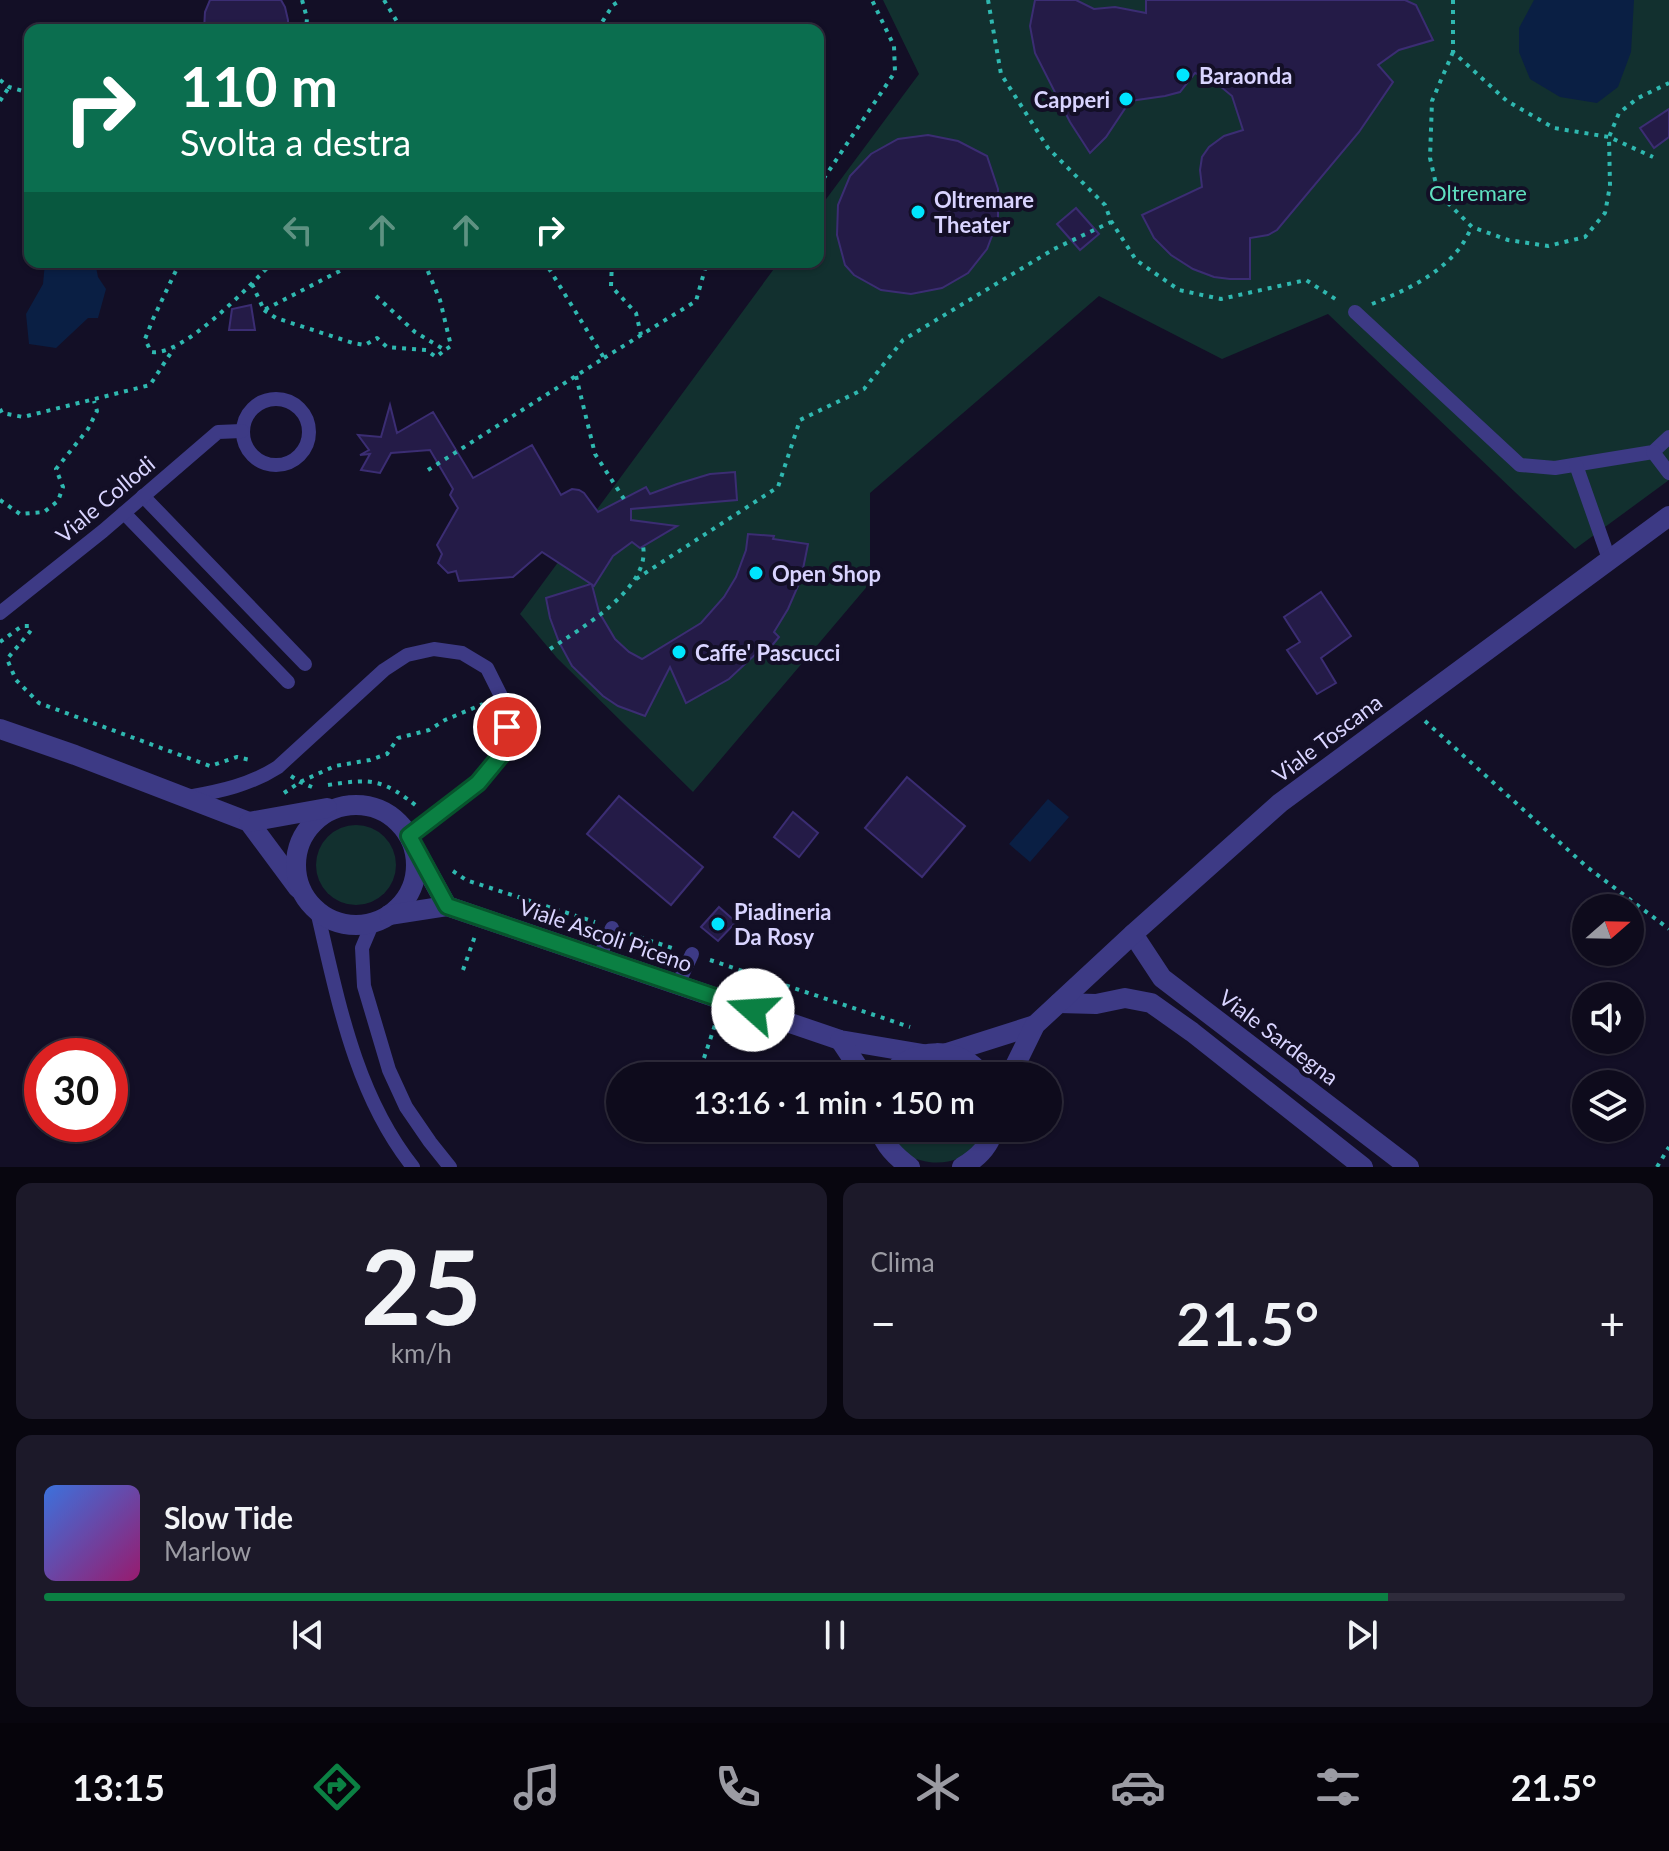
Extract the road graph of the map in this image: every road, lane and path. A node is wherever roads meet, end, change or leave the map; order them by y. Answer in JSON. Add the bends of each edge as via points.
{"nodes":[{"id":1,"x":302,"y":0,"type":"edge"},
{"id":2,"x":384,"y":0,"type":"edge"},
{"id":3,"x":621,"y":0,"type":"edge"},
{"id":4,"x":872,"y":0,"type":"edge"},
{"id":5,"x":988,"y":0,"type":"edge"},
{"id":6,"x":1453,"y":0,"type":"edge"},
{"id":7,"x":306,"y":24,"type":"edge"},
{"id":8,"x":398,"y":24,"type":"edge"},
{"id":9,"x":601,"y":24,"type":"edge"},
{"id":10,"x":1453,"y":52,"type":"junction"},
{"id":11,"x":0,"y":80,"type":"edge"},
{"id":12,"x":1669,"y":83,"type":"edge"},
{"id":13,"x":9,"y":87,"type":"junction"},
{"id":14,"x":24,"y":91,"type":"edge"},
{"id":15,"x":0,"y":101,"type":"edge"},
{"id":16,"x":1609,"y":137,"type":"junction"},
{"id":17,"x":1653,"y":157,"type":"dead end"},
{"id":18,"x":824,"y":178,"type":"edge"},
{"id":19,"x":1111,"y":221,"type":"junction"},
{"id":20,"x":1472,"y":227,"type":"junction"},
{"id":21,"x":177,"y":268,"type":"edge"},
{"id":22,"x":267,"y":268,"type":"edge"},
{"id":23,"x":345,"y":268,"type":"edge"},
{"id":24,"x":427,"y":268,"type":"edge"},
{"id":25,"x":549,"y":268,"type":"edge"},
{"id":26,"x":612,"y":268,"type":"edge"},
{"id":27,"x":705,"y":268,"type":"edge"},
{"id":28,"x":252,"y":283,"type":"junction"},
{"id":29,"x":376,"y":296,"type":"dead end"},
{"id":30,"x":264,"y":310,"type":"junction"},
{"id":31,"x":1355,"y":312,"type":"junction"},
{"id":32,"x":641,"y":335,"type":"junction"},
{"id":33,"x":174,"y":348,"type":"junction"},
{"id":34,"x":445,"y":350,"type":"junction"},
{"id":35,"x":604,"y":358,"type":"junction"},
{"id":36,"x":576,"y":376,"type":"junction"},
{"id":37,"x":94,"y":400,"type":"junction"},
{"id":38,"x":0,"y":409,"type":"edge"},
{"id":39,"x":242,"y":431,"type":"junction"},
{"id":40,"x":1669,"y":437,"type":"edge"},
{"id":41,"x":1653,"y":452,"type":"junction"},
{"id":42,"x":1576,"y":465,"type":"junction"},
{"id":43,"x":428,"y":470,"type":"dead end"},
{"id":44,"x":1669,"y":473,"type":"edge"},
{"id":45,"x":143,"y":496,"type":"junction"},
{"id":46,"x":624,"y":499,"type":"dead end"},
{"id":47,"x":0,"y":500,"type":"edge"},
{"id":48,"x":124,"y":513,"type":"junction"},
{"id":49,"x":1669,"y":516,"type":"edge"},
{"id":50,"x":643,"y":546,"type":"dead end"},
{"id":51,"x":1609,"y":559,"type":"junction"},
{"id":52,"x":636,"y":579,"type":"junction"},
{"id":53,"x":0,"y":613,"type":"edge"},
{"id":54,"x":0,"y":642,"type":"edge"},
{"id":55,"x":550,"y":649,"type":"dead end"},
{"id":56,"x":305,"y":664,"type":"dead end"},
{"id":57,"x":288,"y":682,"type":"dead end"},
{"id":58,"x":501,"y":696,"type":"junction"},
{"id":59,"x":1409,"y":706,"type":"junction"},
{"id":60,"x":0,"y":729,"type":"edge"},
{"id":61,"x":278,"y":767,"type":"junction"},
{"id":62,"x":300,"y":782,"type":"junction"},
{"id":63,"x":186,"y":798,"type":"junction"},
{"id":64,"x":343,"y":806,"type":"junction"},
{"id":65,"x":429,"y":820,"type":"junction"},
{"id":66,"x":259,"y":821,"type":"junction"},
{"id":67,"x":409,"y":836,"type":"junction"},
{"id":68,"x":446,"y":866,"type":"dead end"},
{"id":69,"x":311,"y":904,"type":"junction"},
{"id":70,"x":447,"y":906,"type":"junction"},
{"id":71,"x":381,"y":919,"type":"junction"},
{"id":72,"x":612,"y":928,"type":"junction"},
{"id":73,"x":1669,"y":929,"type":"edge"},
{"id":74,"x":1133,"y":934,"type":"junction"},
{"id":75,"x":692,"y":954,"type":"junction"},
{"id":76,"x":599,"y":958,"type":"junction"},
{"id":77,"x":678,"y":984,"type":"junction"},
{"id":78,"x":1059,"y":1003,"type":"junction"},
{"id":79,"x":1035,"y":1025,"type":"junction"},
{"id":80,"x":918,"y":1029,"type":"dead end"},
{"id":81,"x":840,"y":1040,"type":"junction"},
{"id":82,"x":947,"y":1053,"type":"junction"},
{"id":83,"x":923,"y":1054,"type":"junction"},
{"id":84,"x":855,"y":1062,"type":"edge"},
{"id":85,"x":905,"y":1062,"type":"edge"},
{"id":86,"x":968,"y":1062,"type":"edge"},
{"id":87,"x":1017,"y":1062,"type":"edge"},
{"id":88,"x":885,"y":1142,"type":"edge"},
{"id":89,"x":989,"y":1142,"type":"edge"},
{"id":90,"x":1669,"y":1147,"type":"edge"},
{"id":91,"x":413,"y":1167,"type":"edge"},
{"id":92,"x":450,"y":1167,"type":"edge"},
{"id":93,"x":910,"y":1167,"type":"edge"},
{"id":94,"x":962,"y":1167,"type":"edge"},
{"id":95,"x":1363,"y":1167,"type":"edge"},
{"id":96,"x":1409,"y":1167,"type":"edge"},
{"id":97,"x":1657,"y":1167,"type":"edge"}],
"edges":[{"from":1,"to":7,"type":"path"},
{"from":2,"to":8,"type":"path"},
{"from":3,"to":9,"type":"path"},
{"from":4,"to":18,"type":"path","via":[[894,46],[895,72]]},
{"from":5,"to":19,"type":"path","via":[[1001,74],[1048,148],[1105,205]]},
{"from":6,"to":10,"type":"path"},
{"from":10,"to":16,"type":"path","via":[[1507,101],[1554,128]]},
{"from":10,"to":20,"type":"path","via":[[1432,101],[1430,158],[1438,193]]},
{"from":11,"to":13,"type":"path"},
{"from":12,"to":16,"type":"path","via":[[1619,113]]},
{"from":13,"to":14,"type":"path"},
{"from":13,"to":15,"type":"path"},
{"from":16,"to":17,"type":"path"},
{"from":16,"to":20,"type":"path","via":[[1605,213],[1585,237],[1548,246]]},
{"from":19,"to":31,"type":"path","via":[[1136,260],[1179,290],[1221,299],[1306,280]]},
{"from":19,"to":52,"type":"path","via":[[1054,249],[903,340],[864,389],[800,420],[778,487]]},
{"from":20,"to":31,"type":"path","via":[[1460,249],[1433,274]]},
{"from":21,"to":33,"type":"path","via":[[145,339],[151,352]]},
{"from":22,"to":28,"type":"path"},
{"from":23,"to":30,"type":"path"},
{"from":24,"to":34,"type":"path","via":[[451,346]]},
{"from":25,"to":35,"type":"path"},
{"from":26,"to":32,"type":"path","via":[[611,286],[636,313]]},
{"from":27,"to":32,"type":"path","via":[[696,301]]},
{"from":28,"to":30,"type":"path"},
{"from":28,"to":33,"type":"path"},
{"from":29,"to":34,"type":"path","via":[[415,332]]},
{"from":30,"to":34,"type":"path","via":[[353,343],[365,345],[377,338],[387,347],[426,350],[436,357]]},
{"from":31,"to":42,"type":"lane","via":[[1520,465]]},
{"from":32,"to":35,"type":"path"},
{"from":33,"to":37,"type":"path","via":[[150,385]]},
{"from":35,"to":36,"type":"path"},
{"from":36,"to":43,"type":"path"},
{"from":36,"to":46,"type":"path","via":[[595,454]]},
{"from":37,"to":38,"type":"path","via":[[23,417]]},
{"from":37,"to":47,"type":"path","via":[[97,411],[88,429],[56,469],[63,487],[58,501],[44,512],[20,514]]},
{"from":39,"to":39,"type":"lane","via":[[248,451],[275,466],[295,460],[309,433],[302,412],[283,399],[251,410]]},
{"from":39,"to":45,"type":"lane","name":"Viale Collodi","via":[[218,432]]},
{"from":40,"to":41,"type":"lane"},
{"from":41,"to":42,"type":"lane"},
{"from":41,"to":44,"type":"lane"},
{"from":42,"to":51,"type":"lane"},
{"from":45,"to":48,"type":"lane","name":"Viale Collodi"},
{"from":45,"to":56,"type":"lane"},
{"from":48,"to":53,"type":"lane","name":"Viale Collodi"},
{"from":48,"to":57,"type":"lane"},
{"from":49,"to":51,"type":"street","name":"Viale Toscana"},
{"from":50,"to":52,"type":"path","via":[[645,556]]},
{"from":51,"to":59,"type":"street","name":"Viale Toscana"},
{"from":52,"to":55,"type":"path","via":[[587,625]]},
{"from":54,"to":61,"type":"path","via":[[30,626],[7,659],[16,680],[39,703],[210,766],[237,757]]},
{"from":58,"to":61,"type":"lane","via":[[487,668],[462,653],[434,649],[407,655]]},
{"from":58,"to":62,"type":"path","via":[[429,730],[398,738],[387,754],[335,766]]},
{"from":58,"to":65,"type":"lane","via":[[507,727],[502,754],[478,783]]},
{"from":59,"to":73,"type":"path","via":[[1587,867]]},
{"from":59,"to":74,"type":"street","name":"Viale Toscana","via":[[1280,803]]},
{"from":60,"to":63,"type":"street"},
{"from":61,"to":62,"type":"path"},
{"from":61,"to":63,"type":"lane","via":[[258,780]]},
{"from":62,"to":65,"type":"path","via":[[309,787],[378,782],[400,792]]},
{"from":62,"to":66,"type":"path"},
{"from":63,"to":66,"type":"street"},
{"from":64,"to":66,"type":"street"},
{"from":64,"to":67,"type":"street","via":[[381,810]]},
{"from":64,"to":69,"type":"street","via":[[310,825],[300,841],[297,878]]},
{"from":65,"to":67,"type":"lane"},
{"from":66,"to":69,"type":"street"},
{"from":67,"to":70,"type":"street"},
{"from":67,"to":71,"type":"street","via":[[416,871],[411,888],[403,903]]},
{"from":68,"to":72,"type":"path","via":[[466,880]]},
{"from":69,"to":71,"type":"street","via":[[344,924]]},
{"from":69,"to":91,"type":"lane","via":[[363,1080],[381,1121]]},
{"from":70,"to":71,"type":"street","name":"Viale Ascoli Piceno"},
{"from":70,"to":76,"type":"street","name":"Viale Ascoli Piceno"},
{"from":71,"to":92,"type":"lane","via":[[362,948],[364,986],[406,1107]]},
{"from":72,"to":75,"type":"path"},
{"from":72,"to":76,"type":"lane"},
{"from":74,"to":78,"type":"street","name":"Viale Toscana"},
{"from":74,"to":96,"type":"street","name":"Viale Sardegna","via":[[1162,978]]},
{"from":75,"to":77,"type":"lane"},
{"from":75,"to":80,"type":"path"},
{"from":76,"to":77,"type":"street","name":"Viale Ascoli Piceno"},
{"from":77,"to":81,"type":"street","name":"Viale Ascoli Piceno"},
{"from":78,"to":79,"type":"street","name":"Viale Toscana"},
{"from":78,"to":95,"type":"street","via":[[1125,998],[1151,1003]]},
{"from":79,"to":82,"type":"street","name":"Viale Toscana"},
{"from":79,"to":87,"type":"street","name":"Viale Toscana"},
{"from":81,"to":83,"type":"street","name":"Viale Ascoli Piceno"},
{"from":81,"to":84,"type":"street"},
{"from":82,"to":83,"type":"street","name":"Viale Toscana"},
{"from":82,"to":86,"type":"street"},
{"from":83,"to":85,"type":"street"},
{"from":88,"to":93,"type":"street"},
{"from":89,"to":94,"type":"street"},
{"from":90,"to":97,"type":"path"}]}
